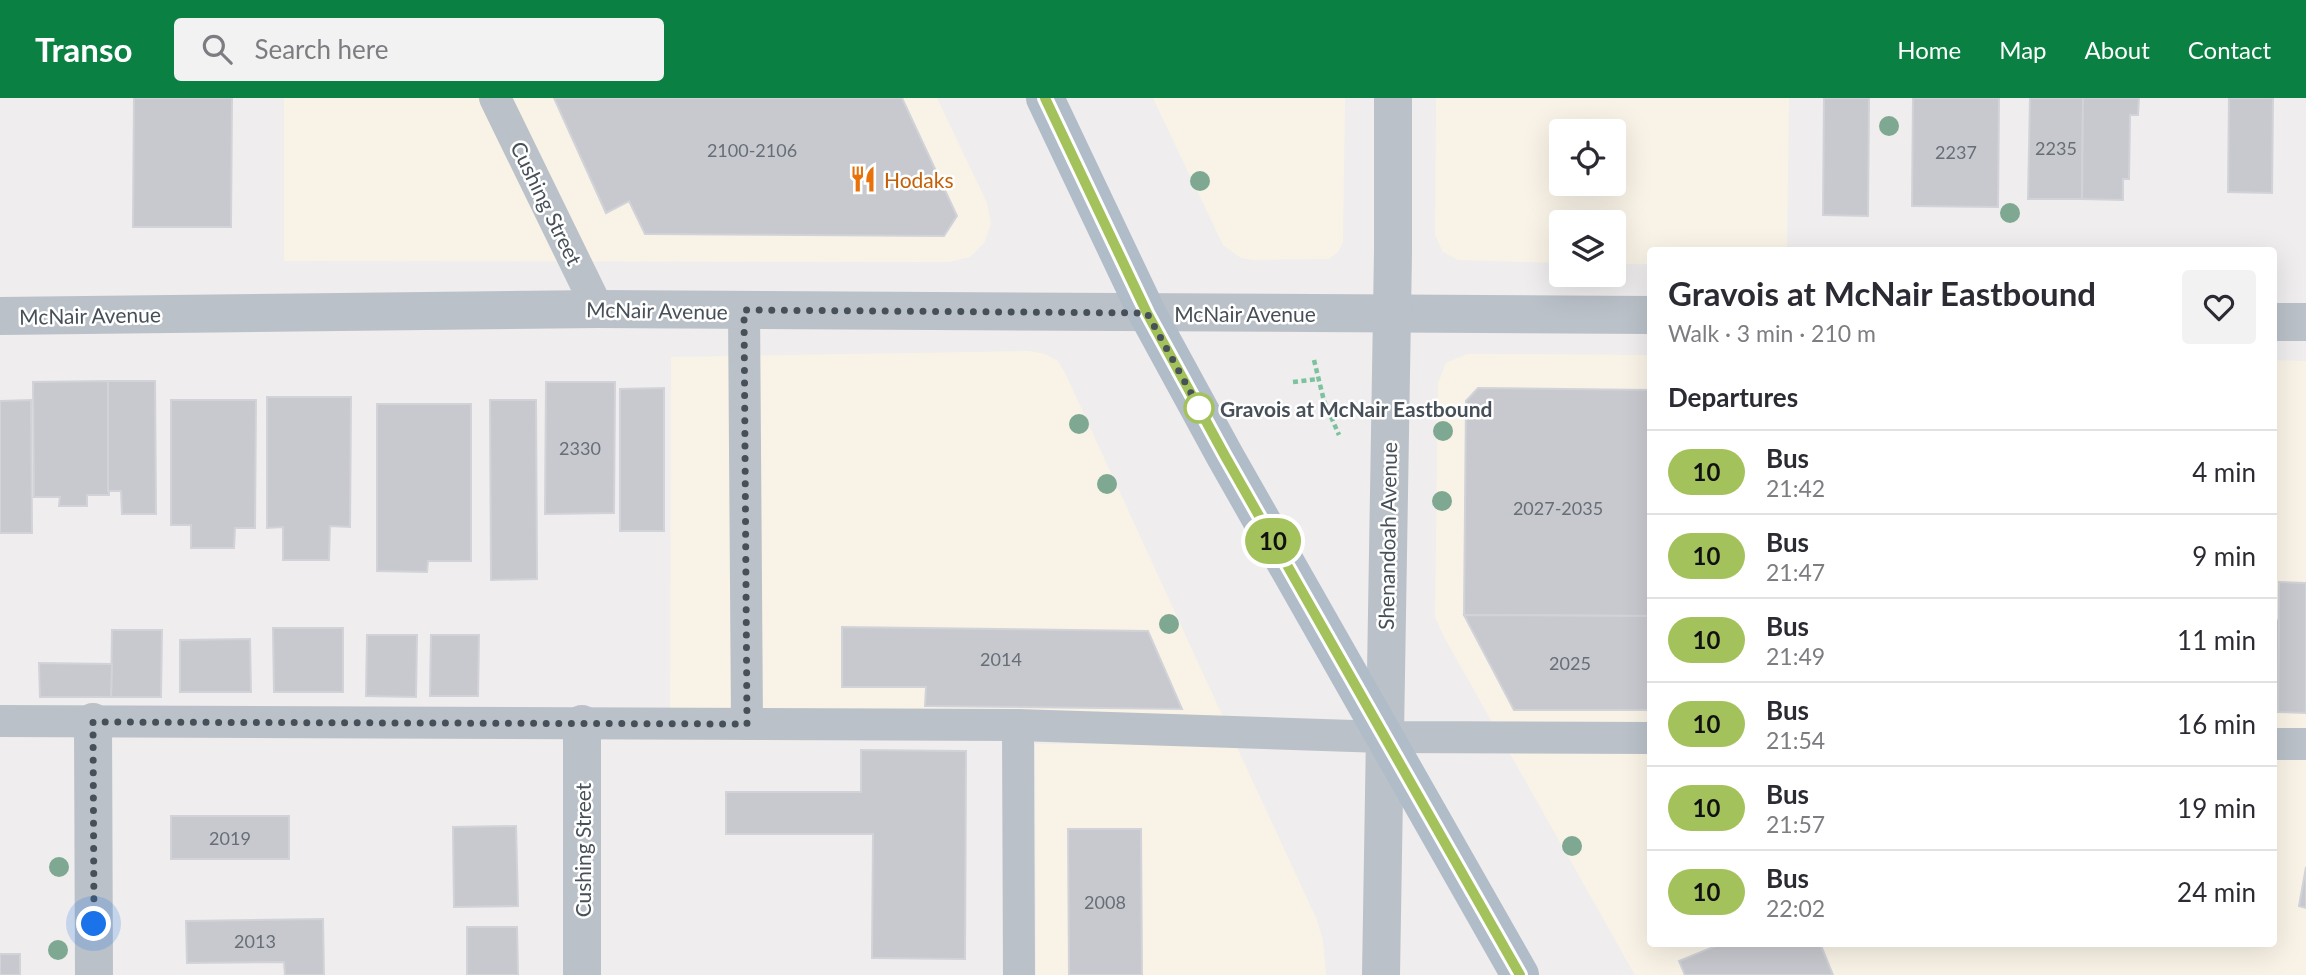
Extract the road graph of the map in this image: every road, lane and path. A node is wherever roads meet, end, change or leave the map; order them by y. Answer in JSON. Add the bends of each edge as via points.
{"nodes":[{"id":1,"x":495,"y":98,"type":"edge"},
{"id":2,"x":1045,"y":98,"type":"edge"},
{"id":3,"x":1393,"y":98,"type":"edge"},
{"id":4,"x":598,"y":309,"type":"junction"},
{"id":5,"x":744,"y":310,"type":"junction"},
{"id":6,"x":1392,"y":312,"type":"junction"},
{"id":7,"x":1147,"y":313,"type":"junction"},
{"id":8,"x":1647,"y":315,"type":"edge"},
{"id":9,"x":0,"y":316,"type":"edge"},
{"id":10,"x":2277,"y":322,"type":"edge"},
{"id":11,"x":2306,"y":322,"type":"edge"},
{"id":12,"x":1312,"y":351,"type":"dead end"},
{"id":13,"x":1318,"y":379,"type":"junction"},
{"id":14,"x":1293,"y":382,"type":"dead end"},
{"id":15,"x":1339,"y":435,"type":"dead end"},
{"id":16,"x":0,"y":721,"type":"edge"},
{"id":17,"x":93,"y":722,"type":"junction"},
{"id":18,"x":582,"y":724,"type":"junction"},
{"id":19,"x":747,"y":724,"type":"junction"},
{"id":20,"x":1018,"y":725,"type":"junction"},
{"id":21,"x":1383,"y":737,"type":"junction"},
{"id":22,"x":1647,"y":738,"type":"edge"},
{"id":23,"x":2277,"y":744,"type":"edge"},
{"id":24,"x":2306,"y":744,"type":"edge"},
{"id":25,"x":94,"y":975,"type":"edge"},
{"id":26,"x":582,"y":975,"type":"edge"},
{"id":27,"x":1019,"y":975,"type":"edge"},
{"id":28,"x":1381,"y":975,"type":"edge"},
{"id":29,"x":1520,"y":975,"type":"edge"}],
"edges":[{"from":1,"to":4,"type":"lane","name":"Cushing Street"},
{"from":2,"to":7,"type":"main road"},
{"from":3,"to":6,"type":"street","name":"Shenandoah Avenue"},
{"from":4,"to":5,"type":"street","name":"McNair Avenue"},
{"from":4,"to":9,"type":"street","name":"McNair Avenue"},
{"from":5,"to":7,"type":"street","name":"McNair Avenue"},
{"from":5,"to":19,"type":"lane"},
{"from":6,"to":7,"type":"street","name":"McNair Avenue"},
{"from":6,"to":8,"type":"street","name":"McNair Avenue"},
{"from":6,"to":21,"type":"street","name":"Shenandoah Avenue"},
{"from":7,"to":21,"type":"main road"},
{"from":10,"to":11,"type":"street"},
{"from":12,"to":13,"type":"path"},
{"from":13,"to":14,"type":"path"},
{"from":13,"to":15,"type":"path"},
{"from":16,"to":17,"type":"lane"},
{"from":17,"to":18,"type":"lane"},
{"from":17,"to":25,"type":"street"},
{"from":18,"to":19,"type":"lane"},
{"from":18,"to":26,"type":"street","name":"Cushing Street"},
{"from":19,"to":20,"type":"lane"},
{"from":20,"to":21,"type":"lane"},
{"from":20,"to":27,"type":"lane"},
{"from":21,"to":22,"type":"lane"},
{"from":21,"to":28,"type":"street","name":"Shenandoah Avenue"},
{"from":21,"to":29,"type":"main road"},
{"from":23,"to":24,"type":"lane"}]}
